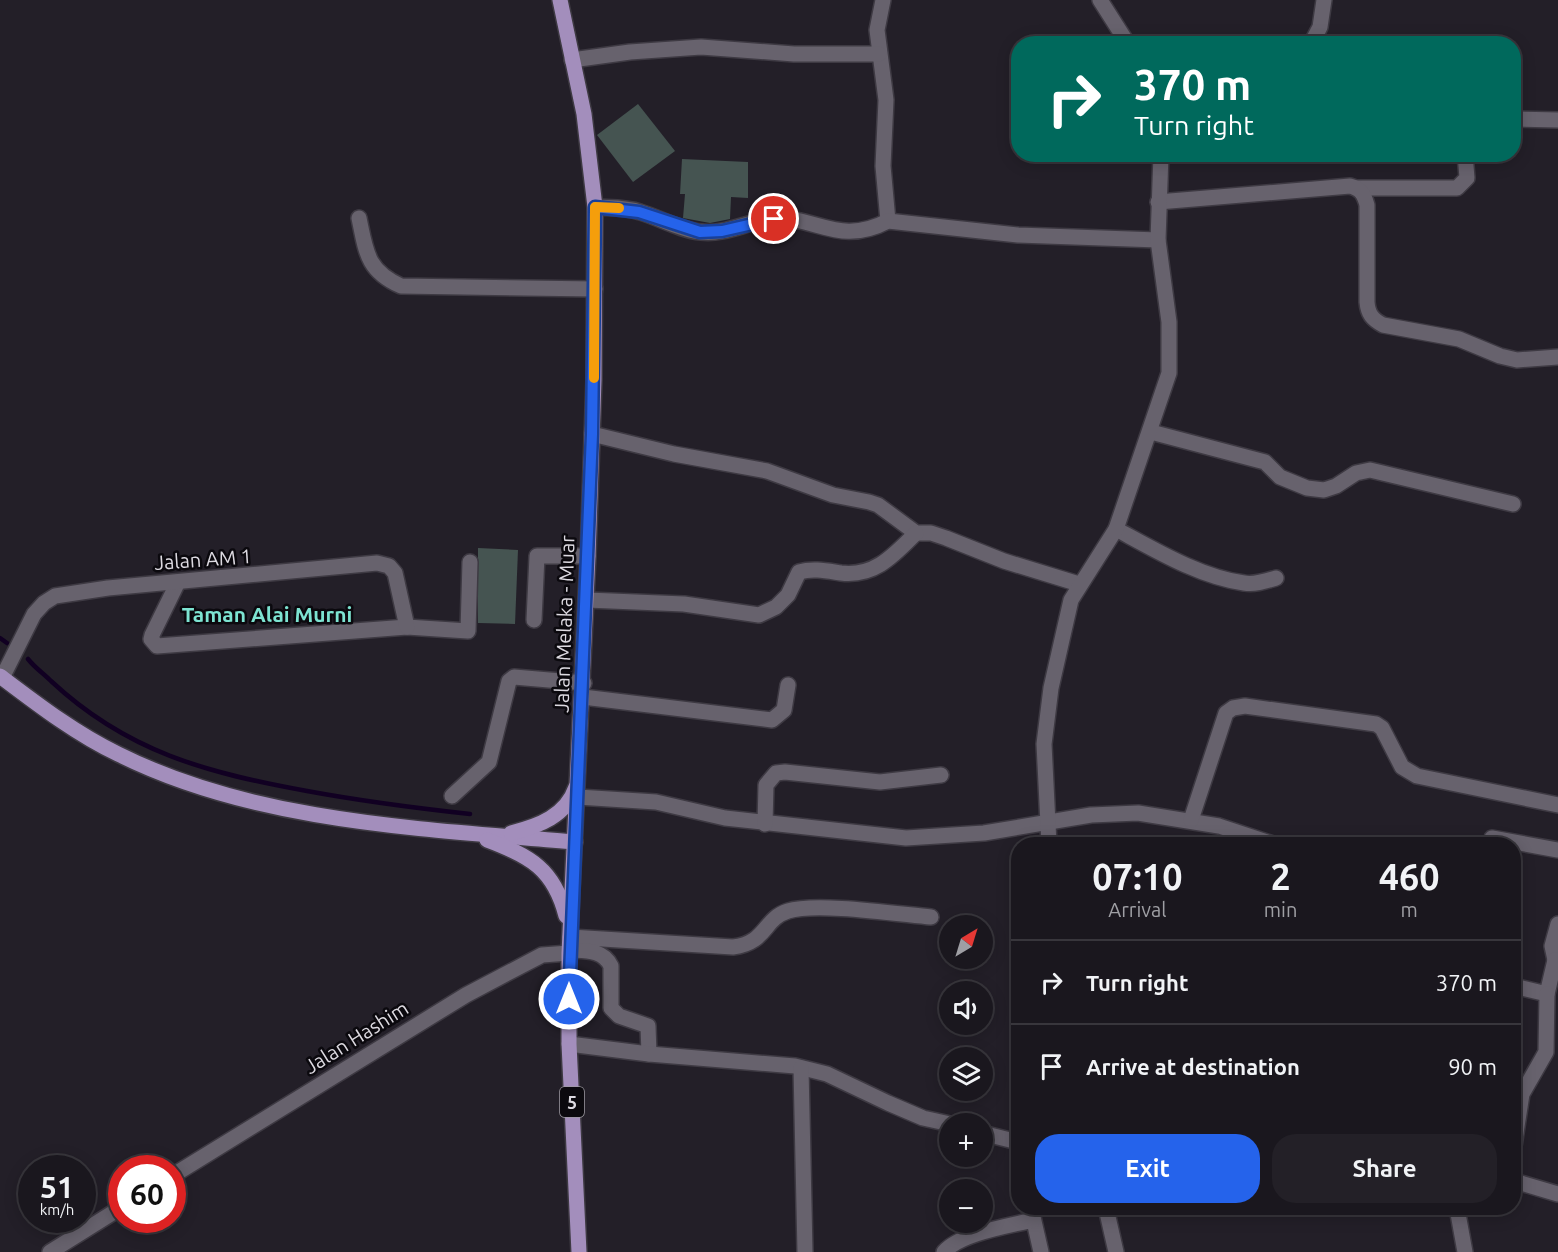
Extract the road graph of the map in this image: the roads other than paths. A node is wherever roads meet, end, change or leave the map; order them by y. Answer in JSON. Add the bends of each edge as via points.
{"nodes":[{"id":1,"x":560,"y":0,"type":"edge"},
{"id":2,"x":883,"y":0,"type":"edge"},
{"id":3,"x":1100,"y":0,"type":"edge"},
{"id":4,"x":1324,"y":0,"type":"edge"},
{"id":5,"x":1123,"y":36,"type":"edge"},
{"id":6,"x":1315,"y":36,"type":"edge"},
{"id":7,"x":879,"y":54,"type":"junction"},
{"id":8,"x":572,"y":60,"type":"junction"},
{"id":9,"x":1521,"y":119,"type":"edge"},
{"id":10,"x":1558,"y":120,"type":"edge"},
{"id":11,"x":1160,"y":162,"type":"edge"},
{"id":12,"x":1466,"y":162,"type":"edge"},
{"id":13,"x":1358,"y":188,"type":"junction"},
{"id":14,"x":1158,"y":202,"type":"junction"},
{"id":15,"x":595,"y":207,"type":"junction"},
{"id":16,"x":359,"y":218,"type":"dead end"},
{"id":17,"x":888,"y":220,"type":"junction"},
{"id":18,"x":1158,"y":240,"type":"junction"},
{"id":19,"x":595,"y":289,"type":"junction"},
{"id":20,"x":1558,"y":357,"type":"edge"},
{"id":21,"x":1151,"y":432,"type":"junction"},
{"id":22,"x":592,"y":434,"type":"junction"},
{"id":23,"x":1513,"y":504,"type":"dead end"},
{"id":24,"x":1116,"y":529,"type":"junction"},
{"id":25,"x":916,"y":533,"type":"junction"},
{"id":26,"x":588,"y":556,"type":"junction"},
{"id":27,"x":470,"y":562,"type":"dead end"},
{"id":28,"x":1276,"y":578,"type":"dead end"},
{"id":29,"x":178,"y":582,"type":"junction"},
{"id":30,"x":1079,"y":584,"type":"junction"},
{"id":31,"x":586,"y":600,"type":"junction"},
{"id":32,"x":534,"y":620,"type":"dead end"},
{"id":33,"x":407,"y":627,"type":"junction"},
{"id":34,"x":1,"y":677,"type":"edge"},
{"id":35,"x":788,"y":685,"type":"dead end"},
{"id":36,"x":583,"y":690,"type":"junction"},
{"id":37,"x":941,"y":775,"type":"dead end"},
{"id":38,"x":579,"y":779,"type":"junction"},
{"id":39,"x":452,"y":796,"type":"dead end"},
{"id":40,"x":578,"y":797,"type":"junction"},
{"id":41,"x":1558,"y":805,"type":"edge"},
{"id":42,"x":1191,"y":820,"type":"junction"},
{"id":43,"x":1048,"y":821,"type":"junction"},
{"id":44,"x":765,"y":824,"type":"junction"},
{"id":45,"x":471,"y":834,"type":"junction"},
{"id":46,"x":500,"y":836,"type":"junction"},
{"id":47,"x":1049,"y":837,"type":"edge"},
{"id":48,"x":1252,"y":837,"type":"edge"},
{"id":49,"x":575,"y":842,"type":"junction"},
{"id":50,"x":1521,"y":843,"type":"edge"},
{"id":51,"x":1558,"y":850,"type":"edge"},
{"id":52,"x":931,"y":917,"type":"dead end"},
{"id":53,"x":1558,"y":924,"type":"edge"},
{"id":54,"x":570,"y":943,"type":"junction"},
{"id":55,"x":592,"y":945,"type":"junction"},
{"id":56,"x":1556,"y":960,"type":"edge"},
{"id":57,"x":1521,"y":988,"type":"edge"},
{"id":58,"x":1547,"y":994,"type":"junction"},
{"id":59,"x":569,"y":1044,"type":"junction"},
{"id":60,"x":649,"y":1054,"type":"junction"},
{"id":61,"x":801,"y":1068,"type":"junction"},
{"id":62,"x":1521,"y":1100,"type":"edge"},
{"id":63,"x":939,"y":1122,"type":"edge"},
{"id":64,"x":993,"y":1136,"type":"edge"},
{"id":65,"x":1011,"y":1140,"type":"edge"},
{"id":66,"x":186,"y":1167,"type":"edge"},
{"id":67,"x":1521,"y":1183,"type":"edge"},
{"id":68,"x":1558,"y":1194,"type":"edge"},
{"id":69,"x":1029,"y":1215,"type":"edge"},
{"id":70,"x":1032,"y":1215,"type":"edge"},
{"id":71,"x":1108,"y":1215,"type":"edge"},
{"id":72,"x":1458,"y":1215,"type":"edge"},
{"id":73,"x":108,"y":1216,"type":"edge"},
{"id":74,"x":50,"y":1252,"type":"edge"},
{"id":75,"x":579,"y":1252,"type":"edge"},
{"id":76,"x":805,"y":1252,"type":"edge"},
{"id":77,"x":944,"y":1252,"type":"edge"},
{"id":78,"x":1041,"y":1252,"type":"edge"},
{"id":79,"x":1116,"y":1252,"type":"edge"},
{"id":80,"x":1465,"y":1252,"type":"edge"}],
"edges":[{"from":1,"to":8,"type":"main road","name":"Jalan Melaka - Muar","number":"5"},
{"from":2,"to":7,"type":"street","via":[[877,30]]},
{"from":3,"to":5,"type":"street"},
{"from":4,"to":6,"type":"street"},
{"from":7,"to":8,"type":"street","via":[[794,54],[701,47]]},
{"from":7,"to":17,"type":"street","via":[[885,77]]},
{"from":8,"to":15,"type":"main road","name":"Jalan Melaka - Muar","number":"5","via":[[587,132]]},
{"from":9,"to":10,"type":"street"},
{"from":11,"to":14,"type":"street"},
{"from":12,"to":13,"type":"street","via":[[1467,177],[1457,188]]},
{"from":13,"to":14,"type":"street"},
{"from":13,"to":20,"type":"street","via":[[1367,205],[1367,302],[1368,312],[1375,320],[1383,325],[1460,339],[1517,360]]},
{"from":14,"to":18,"type":"street"},
{"from":15,"to":17,"type":"street","via":[[639,212],[700,232],[774,219],[854,231]]},
{"from":15,"to":19,"type":"main road","name":"Jalan Melaka - Muar","number":"5"},
{"from":16,"to":19,"type":"street","via":[[372,266],[384,279],[401,286]]},
{"from":17,"to":18,"type":"street","via":[[1018,235]]},
{"from":18,"to":21,"type":"street","via":[[1170,358]]},
{"from":19,"to":22,"type":"main road","name":"Jalan Melaka - Muar","number":"5"},
{"from":21,"to":23,"type":"street","via":[[1265,462],[1280,477],[1307,489],[1324,490],[1370,470]]},
{"from":21,"to":24,"type":"street"},
{"from":22,"to":25,"type":"street","via":[[767,471],[833,495],[869,502]]},
{"from":22,"to":26,"type":"main road","name":"Jalan Melaka - Muar","number":"5"},
{"from":24,"to":28,"type":"street","via":[[1173,557],[1244,583]]},
{"from":24,"to":30,"type":"street"},
{"from":25,"to":30,"type":"street","via":[[946,538]]},
{"from":25,"to":31,"type":"street","via":[[879,567],[857,574],[809,569],[800,572],[782,601],[759,615],[684,604]]},
{"from":26,"to":31,"type":"main road","name":"Jalan Melaka - Muar","number":"5"},
{"from":26,"to":32,"type":"street","via":[[537,556]]},
{"from":27,"to":33,"type":"street","via":[[468,631]]},
{"from":29,"to":33,"type":"street","name":"Jalan AM 1","via":[[376,563],[389,566],[395,573]]},
{"from":29,"to":33,"type":"street","via":[[152,635],[157,645]]},
{"from":29,"to":34,"type":"street","name":"Jalan AM 1","via":[[50,599],[34,614]]},
{"from":30,"to":43,"type":"street","via":[[1071,600],[1051,688],[1044,744]]},
{"from":31,"to":36,"type":"main road","name":"Jalan Melaka - Muar","number":"5"},
{"from":34,"to":45,"type":"main road","via":[[99,744],[202,789],[394,827]]},
{"from":35,"to":36,"type":"street","via":[[784,710],[772,720]]},
{"from":36,"to":38,"type":"main road","name":"Jalan Melaka - Muar","number":"5"},
{"from":36,"to":39,"type":"street","via":[[514,677],[509,681],[489,762]]},
{"from":37,"to":44,"type":"street","via":[[880,783],[776,773],[766,785]]},
{"from":38,"to":40,"type":"main road","name":"Jalan Melaka - Muar","number":"5"},
{"from":38,"to":46,"type":"main road","via":[[565,808],[549,820]]},
{"from":40,"to":44,"type":"street","via":[[656,802],[725,819]]},
{"from":40,"to":49,"type":"main road","name":"Jalan Melaka - Muar","number":"5"},
{"from":41,"to":42,"type":"street","via":[[1417,776],[1402,767],[1382,728],[1376,724],[1245,706],[1226,713]]},
{"from":42,"to":43,"type":"street","via":[[1138,813]]},
{"from":42,"to":48,"type":"street"},
{"from":43,"to":44,"type":"street","via":[[984,833],[906,838]]},
{"from":43,"to":47,"type":"street"},
{"from":45,"to":46,"type":"main road"},
{"from":45,"to":54,"type":"main road","via":[[520,852],[539,865],[562,899]]},
{"from":46,"to":49,"type":"main road"},
{"from":49,"to":54,"type":"main road","name":"Jalan Melaka - Muar","number":"5"},
{"from":50,"to":51,"type":"street"},
{"from":52,"to":55,"type":"street","name":"Jalan Hashim","via":[[806,908],[777,917],[759,938],[747,945]]},
{"from":53,"to":56,"type":"street","via":[[1552,946]]},
{"from":54,"to":55,"type":"street","name":"Jalan Hashim"},
{"from":54,"to":59,"type":"main road","name":"Jalan Melaka - Muar","number":"5"},
{"from":54,"to":66,"type":"street","name":"Jalan Hashim","via":[[466,995]]},
{"from":55,"to":60,"type":"street","via":[[611,966],[613,1012],[648,1026]]},
{"from":56,"to":58,"type":"street"},
{"from":57,"to":58,"type":"street"},
{"from":58,"to":62,"type":"street","via":[[1546,1052]]},
{"from":59,"to":60,"type":"street"},
{"from":59,"to":75,"type":"main road","name":"Jalan Melaka - Muar","number":"5"},
{"from":60,"to":61,"type":"street"},
{"from":61,"to":63,"type":"street","via":[[827,1074]]},
{"from":61,"to":76,"type":"street"},
{"from":64,"to":65,"type":"street"},
{"from":67,"to":68,"type":"street"},
{"from":69,"to":77,"type":"street","via":[[949,1246]]},
{"from":70,"to":78,"type":"street"},
{"from":71,"to":79,"type":"street"},
{"from":72,"to":80,"type":"street"},
{"from":73,"to":74,"type":"street"}]}
